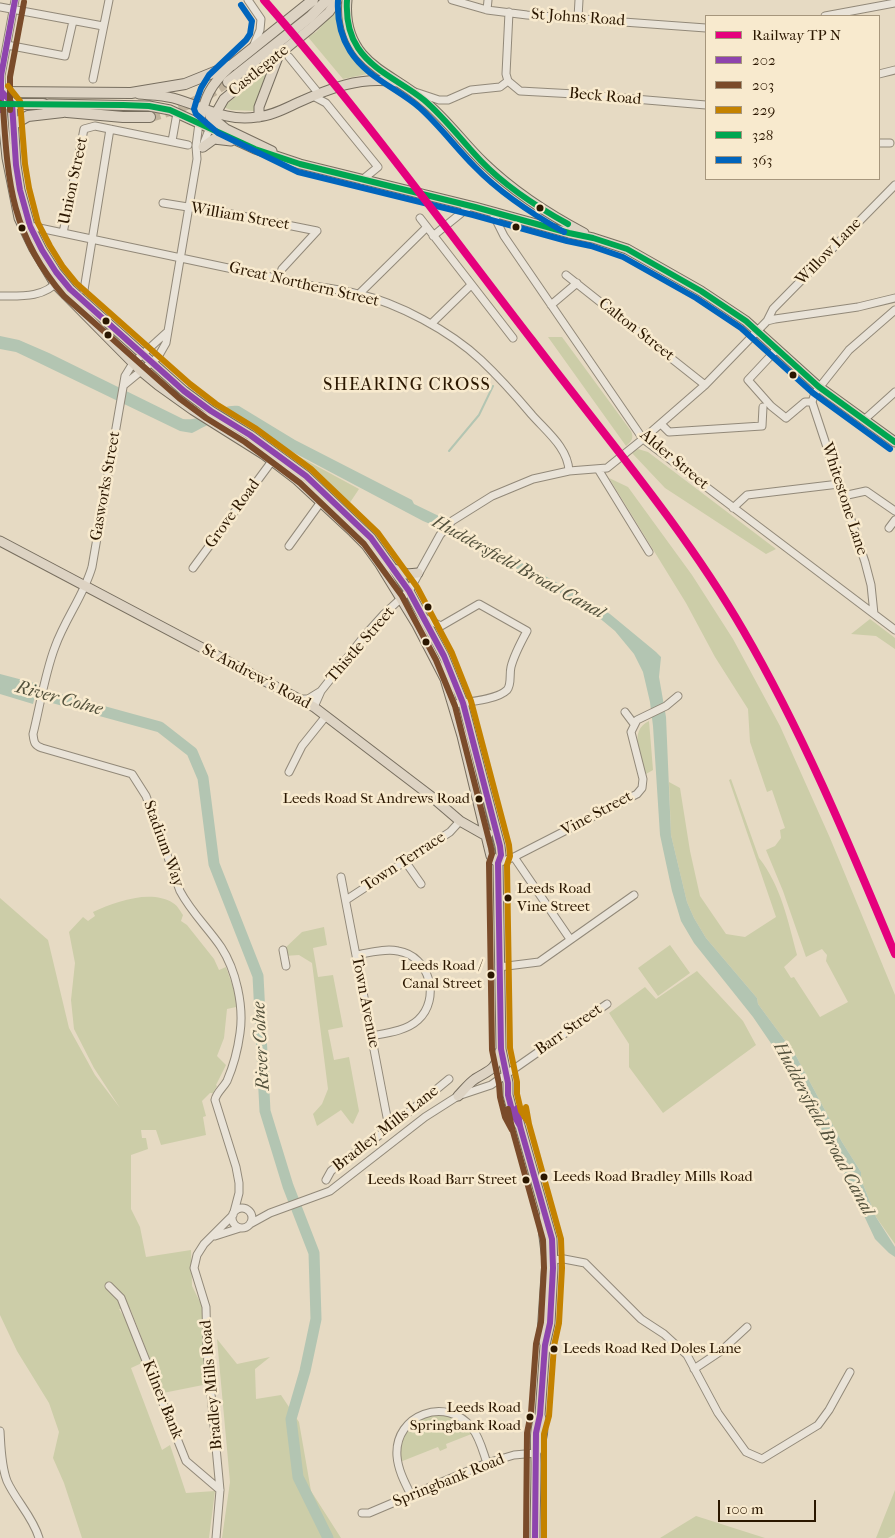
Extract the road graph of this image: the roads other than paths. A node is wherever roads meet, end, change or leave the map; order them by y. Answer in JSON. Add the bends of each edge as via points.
{"nodes":[{"id":1,"x":15,"y":0,"type":"edge"},
{"id":2,"x":109,"y":0,"type":"edge"},
{"id":3,"x":248,"y":0,"type":"edge"},
{"id":4,"x":313,"y":0,"type":"edge"},
{"id":5,"x":327,"y":0,"type":"edge"},
{"id":6,"x":337,"y":0,"type":"edge"},
{"id":7,"x":347,"y":0,"type":"edge"},
{"id":8,"x":452,"y":0,"type":"edge"},
{"id":9,"x":488,"y":0,"type":"edge"},
{"id":10,"x":579,"y":0,"type":"edge"},
{"id":11,"x":878,"y":2,"type":"edge"},
{"id":12,"x":895,"y":3,"type":"edge"},
{"id":13,"x":0,"y":7,"type":"edge"},
{"id":14,"x":13,"y":9,"type":"junction"},
{"id":15,"x":487,"y":10,"type":"junction"},
{"id":16,"x":508,"y":12,"type":"junction"},
{"id":17,"x":829,"y":15,"type":"edge"},
{"id":18,"x":578,"y":18,"type":"junction"},
{"id":19,"x":73,"y":20,"type":"junction"},
{"id":20,"x":103,"y":26,"type":"junction"},
{"id":21,"x":705,"y":28,"type":"edge"},
{"id":22,"x":7,"y":45,"type":"junction"},
{"id":23,"x":252,"y":50,"type":"junction"},
{"id":24,"x":3,"y":54,"type":"edge"},
{"id":25,"x":285,"y":55,"type":"junction"},
{"id":26,"x":232,"y":65,"type":"junction"},
{"id":27,"x":895,"y":70,"type":"edge"},
{"id":28,"x":880,"y":74,"type":"edge"},
{"id":29,"x":93,"y":79,"type":"dead end"},
{"id":30,"x":508,"y":81,"type":"junction"},
{"id":31,"x":228,"y":82,"type":"tunnel mouth"},
{"id":32,"x":398,"y":82,"type":"junction"},
{"id":33,"x":412,"y":91,"type":"junction"},
{"id":34,"x":1,"y":92,"type":"edge"},
{"id":35,"x":131,"y":93,"type":"junction"},
{"id":36,"x":316,"y":95,"type":"junction"},
{"id":37,"x":12,"y":103,"type":"junction"},
{"id":38,"x":0,"y":104,"type":"edge"},
{"id":39,"x":43,"y":104,"type":"junction"},
{"id":40,"x":705,"y":105,"type":"edge"},
{"id":41,"x":203,"y":109,"type":"junction"},
{"id":42,"x":67,"y":112,"type":"junction"},
{"id":43,"x":177,"y":112,"type":"junction"},
{"id":44,"x":150,"y":117,"type":"tunnel mouth"},
{"id":45,"x":256,"y":118,"type":"junction"},
{"id":46,"x":213,"y":120,"type":"junction"},
{"id":47,"x":200,"y":123,"type":"junction"},
{"id":48,"x":14,"y":124,"type":"junction"},
{"id":49,"x":110,"y":129,"type":"junction"},
{"id":50,"x":252,"y":140,"type":"junction"},
{"id":51,"x":172,"y":142,"type":"junction"},
{"id":52,"x":241,"y":143,"type":"junction"},
{"id":53,"x":880,"y":143,"type":"edge"},
{"id":54,"x":890,"y":143,"type":"dead end"},
{"id":55,"x":188,"y":145,"type":"dead end"},
{"id":56,"x":203,"y":147,"type":"junction"},
{"id":57,"x":197,"y":159,"type":"junction"},
{"id":58,"x":288,"y":160,"type":"junction"},
{"id":59,"x":362,"y":180,"type":"junction"},
{"id":60,"x":895,"y":185,"type":"edge"},
{"id":61,"x":163,"y":203,"type":"dead end"},
{"id":62,"x":470,"y":206,"type":"junction"},
{"id":63,"x":188,"y":207,"type":"junction"},
{"id":64,"x":495,"y":212,"type":"junction"},
{"id":65,"x":420,"y":218,"type":"dead end"},
{"id":66,"x":30,"y":226,"type":"junction"},
{"id":67,"x":427,"y":228,"type":"junction"},
{"id":68,"x":63,"y":233,"type":"junction"},
{"id":69,"x":433,"y":236,"type":"junction"},
{"id":70,"x":593,"y":238,"type":"junction"},
{"id":71,"x":92,"y":239,"type":"junction"},
{"id":72,"x":179,"y":257,"type":"junction"},
{"id":73,"x":566,"y":275,"type":"dead end"},
{"id":74,"x":279,"y":278,"type":"junction"},
{"id":75,"x":58,"y":280,"type":"junction"},
{"id":76,"x":577,"y":284,"type":"junction"},
{"id":77,"x":472,"y":285,"type":"junction"},
{"id":78,"x":84,"y":290,"type":"dead end"},
{"id":79,"x":359,"y":294,"type":"junction"},
{"id":80,"x":0,"y":296,"type":"edge"},
{"id":81,"x":895,"y":298,"type":"edge"},
{"id":82,"x":550,"y":305,"type":"junction"},
{"id":83,"x":895,"y":310,"type":"edge"},
{"id":84,"x":767,"y":321,"type":"junction"},
{"id":85,"x":431,"y":324,"type":"junction"},
{"id":86,"x":758,"y":332,"type":"junction"},
{"id":87,"x":166,"y":333,"type":"junction"},
{"id":88,"x":513,"y":338,"type":"dead end"},
{"id":89,"x":777,"y":349,"type":"junction"},
{"id":90,"x":143,"y":355,"type":"junction"},
{"id":91,"x":152,"y":362,"type":"junction"},
{"id":92,"x":133,"y":363,"type":"junction"},
{"id":93,"x":141,"y":371,"type":"junction"},
{"id":94,"x":705,"y":385,"type":"junction"},
{"id":95,"x":124,"y":386,"type":"junction"},
{"id":96,"x":819,"y":387,"type":"junction"},
{"id":97,"x":895,"y":392,"type":"edge"},
{"id":98,"x":812,"y":402,"type":"junction"},
{"id":99,"x":763,"y":407,"type":"dead end"},
{"id":100,"x":865,"y":419,"type":"junction"},
{"id":101,"x":661,"y":424,"type":"junction"},
{"id":102,"x":643,"y":439,"type":"junction"},
{"id":103,"x":895,"y":442,"type":"edge"},
{"id":104,"x":272,"y":461,"type":"junction"},
{"id":105,"x":598,"y":469,"type":"junction"},
{"id":106,"x":569,"y":471,"type":"junction"},
{"id":107,"x":839,"y":484,"type":"junction"},
{"id":108,"x":843,"y":496,"type":"junction"},
{"id":109,"x":324,"y":498,"type":"junction"},
{"id":110,"x":733,"y":508,"type":"junction"},
{"id":111,"x":895,"y":511,"type":"edge"},
{"id":112,"x":895,"y":520,"type":"edge"},
{"id":113,"x":889,"y":528,"type":"dead end"},
{"id":114,"x":0,"y":541,"type":"edge"},
{"id":115,"x":289,"y":546,"type":"dead end"},
{"id":116,"x":648,"y":552,"type":"dead end"},
{"id":117,"x":193,"y":568,"type":"dead end"},
{"id":118,"x":394,"y":569,"type":"junction"},
{"id":119,"x":418,"y":573,"type":"junction"},
{"id":120,"x":86,"y":586,"type":"junction"},
{"id":121,"x":409,"y":591,"type":"junction"},
{"id":122,"x":401,"y":599,"type":"junction"},
{"id":123,"x":874,"y":614,"type":"junction"},
{"id":124,"x":424,"y":618,"type":"junction"},
{"id":125,"x":441,"y":626,"type":"junction"},
{"id":126,"x":895,"y":630,"type":"edge"},
{"id":127,"x":435,"y":640,"type":"junction"},
{"id":128,"x":321,"y":691,"type":"junction"},
{"id":129,"x":678,"y":696,"type":"dead end"},
{"id":130,"x":299,"y":699,"type":"junction"},
{"id":131,"x":458,"y":704,"type":"junction"},
{"id":132,"x":314,"y":707,"type":"junction"},
{"id":133,"x":625,"y":712,"type":"dead end"},
{"id":134,"x":326,"y":716,"type":"junction"},
{"id":135,"x":634,"y":724,"type":"junction"},
{"id":136,"x":289,"y":772,"type":"dead end"},
{"id":137,"x":460,"y":821,"type":"junction"},
{"id":138,"x":496,"y":832,"type":"junction"},
{"id":139,"x":486,"y":835,"type":"junction"},
{"id":140,"x":514,"y":857,"type":"junction"},
{"id":141,"x":406,"y":861,"type":"junction"},
{"id":142,"x":498,"y":864,"type":"junction"},
{"id":143,"x":341,"y":877,"type":"dead end"},
{"id":144,"x":421,"y":884,"type":"dead end"},
{"id":145,"x":634,"y":895,"type":"dead end"},
{"id":146,"x":346,"y":900,"type":"junction"},
{"id":147,"x":570,"y":939,"type":"junction"},
{"id":148,"x":283,"y":950,"type":"dead end"},
{"id":149,"x":356,"y":955,"type":"junction"},
{"id":150,"x":286,"y":966,"type":"dead end"},
{"id":151,"x":499,"y":967,"type":"junction"},
{"id":152,"x":607,"y":1004,"type":"dead end"},
{"id":153,"x":371,"y":1036,"type":"junction"},
{"id":154,"x":501,"y":1049,"type":"junction"},
{"id":155,"x":506,"y":1078,"type":"junction"},
{"id":156,"x":449,"y":1079,"type":"dead end"},
{"id":157,"x":458,"y":1096,"type":"junction"},
{"id":158,"x":392,"y":1126,"type":"junction"},
{"id":159,"x":326,"y":1180,"type":"dead end"},
{"id":160,"x":239,"y":1193,"type":"junction"},
{"id":161,"x":248,"y":1210,"type":"junction"},
{"id":162,"x":270,"y":1213,"type":"junction"},
{"id":163,"x":233,"y":1214,"type":"junction"},
{"id":164,"x":250,"y":1224,"type":"junction"},
{"id":165,"x":242,"y":1228,"type":"junction"},
{"id":166,"x":210,"y":1239,"type":"junction"},
{"id":167,"x":550,"y":1260,"type":"junction"},
{"id":168,"x":108,"y":1286,"type":"dead end"},
{"id":169,"x":747,"y":1326,"type":"dead end"},
{"id":170,"x":694,"y":1368,"type":"junction"},
{"id":171,"x":850,"y":1372,"type":"dead end"},
{"id":172,"x":0,"y":1431,"type":"edge"},
{"id":173,"x":536,"y":1453,"type":"junction"},
{"id":174,"x":487,"y":1463,"type":"junction"},
{"id":175,"x":220,"y":1490,"type":"junction"},
{"id":176,"x":411,"y":1495,"type":"junction"},
{"id":177,"x":362,"y":1514,"type":"dead end"},
{"id":178,"x":39,"y":1538,"type":"edge"},
{"id":179,"x":216,"y":1538,"type":"edge"},
{"id":180,"x":535,"y":1538,"type":"edge"}],
"edges":[{"from":1,"to":14,"type":"street"},
{"from":2,"to":20,"type":"street"},
{"from":3,"to":23,"type":"street","via":[[261,19]]},
{"from":4,"to":23,"type":"highway","name":"Castlegate"},
{"from":5,"to":31,"type":"highway","name":"Castlegate"},
{"from":6,"to":25,"type":"main road","name":"Castlegate"},
{"from":7,"to":32,"type":"main road","via":[[347,24],[352,38],[374,65]]},
{"from":8,"to":15,"type":"street","name":"St Johns Road"},
{"from":9,"to":15,"type":"street"},
{"from":10,"to":18,"type":"street"},
{"from":11,"to":12,"type":"street"},
{"from":11,"to":17,"type":"street"},
{"from":13,"to":14,"type":"street"},
{"from":14,"to":19,"type":"street"},
{"from":14,"to":22,"type":"street"},
{"from":15,"to":16,"type":"street","name":"St Johns Road"},
{"from":16,"to":18,"type":"street","name":"St Johns Road"},
{"from":16,"to":30,"type":"street"},
{"from":18,"to":21,"type":"street","name":"St Johns Road"},
{"from":19,"to":20,"type":"street"},
{"from":19,"to":22,"type":"street","via":[[65,56]]},
{"from":20,"to":29,"type":"street"},
{"from":22,"to":24,"type":"street"},
{"from":23,"to":26,"type":"highway","name":"Castlegate"},
{"from":24,"to":34,"type":"street"},
{"from":25,"to":36,"type":"street"},
{"from":25,"to":45,"type":"main road","via":[[275,63]]},
{"from":25,"to":46,"type":"main road","name":"Castlegate","via":[[224,99]]},
{"from":26,"to":35,"type":"highway","via":[[185,84]]},
{"from":26,"to":41,"type":"main road","name":"Castlegate","via":[[213,85]]},
{"from":27,"to":28,"type":"street"},
{"from":30,"to":33,"type":"street","via":[[500,87],[472,90],[448,100]]},
{"from":30,"to":40,"type":"street","name":"Beck Road","via":[[524,92]]},
{"from":32,"to":33,"type":"main road"},
{"from":32,"to":36,"type":"main road","via":[[364,80]]},
{"from":33,"to":70,"type":"main road","via":[[437,112],[502,180],[563,222]]},
{"from":34,"to":35,"type":"highway"},
{"from":34,"to":37,"type":"main road"},
{"from":34,"to":38,"type":"main road"},
{"from":35,"to":41,"type":"main road","via":[[173,98]]},
{"from":36,"to":45,"type":"main road"},
{"from":36,"to":59,"type":"street","via":[[378,167]]},
{"from":37,"to":38,"type":"highway"},
{"from":37,"to":39,"type":"highway"},
{"from":37,"to":48,"type":"main road"},
{"from":38,"to":75,"type":"main road","via":[[19,218],[34,249]]},
{"from":39,"to":42,"type":"highway"},
{"from":39,"to":43,"type":"main road","via":[[150,106]]},
{"from":41,"to":46,"type":"main road"},
{"from":41,"to":47,"type":"main road","name":"Castlegate"},
{"from":42,"to":44,"type":"highway"},
{"from":42,"to":48,"type":"highway","via":[[28,116]]},
{"from":43,"to":47,"type":"main road"},
{"from":43,"to":51,"type":"street"},
{"from":45,"to":46,"type":"main road"},
{"from":45,"to":50,"type":"main road","via":[[247,122],[246,128]]},
{"from":46,"to":47,"type":"main road"},
{"from":46,"to":50,"type":"main road"},
{"from":46,"to":52,"type":"main road"},
{"from":46,"to":56,"type":"street"},
{"from":47,"to":57,"type":"street"},
{"from":48,"to":66,"type":"main road","via":[[16,165]]},
{"from":49,"to":51,"type":"street"},
{"from":49,"to":68,"type":"street","name":"Union Street","via":[[94,126],[84,129]]},
{"from":49,"to":71,"type":"street"},
{"from":50,"to":58,"type":"main road"},
{"from":51,"to":55,"type":"street"},
{"from":52,"to":56,"type":"main road","via":[[217,139]]},
{"from":52,"to":58,"type":"main road"},
{"from":53,"to":54,"type":"street"},
{"from":56,"to":57,"type":"street"},
{"from":57,"to":63,"type":"street"},
{"from":58,"to":59,"type":"main road"},
{"from":59,"to":62,"type":"main road"},
{"from":60,"to":84,"type":"street","name":"Willow Lane","via":[[772,309]]},
{"from":61,"to":63,"type":"street","name":"William Street"},
{"from":62,"to":64,"type":"main road"},
{"from":62,"to":69,"type":"street"},
{"from":63,"to":72,"type":"street"},
{"from":63,"to":74,"type":"street","name":"William Street","via":[[317,231],[282,268]]},
{"from":64,"to":70,"type":"main road"},
{"from":64,"to":82,"type":"street","name":"Alder Street","via":[[504,236]]},
{"from":65,"to":67,"type":"street"},
{"from":66,"to":68,"type":"street","name":"Great Northern Street"},
{"from":66,"to":75,"type":"main road"},
{"from":67,"to":69,"type":"street"},
{"from":67,"to":79,"type":"street"},
{"from":68,"to":71,"type":"street","name":"Great Northern Street"},
{"from":69,"to":77,"type":"street"},
{"from":70,"to":86,"type":"main road","via":[[647,259],[731,310]]},
{"from":71,"to":72,"type":"street","name":"Great Northern Street"},
{"from":71,"to":78,"type":"street"},
{"from":72,"to":74,"type":"street","name":"Great Northern Street"},
{"from":72,"to":87,"type":"street"},
{"from":73,"to":76,"type":"street","name":"Calton Street"},
{"from":74,"to":79,"type":"street","name":"Great Northern Street"},
{"from":75,"to":80,"type":"street","via":[[36,295]]},
{"from":75,"to":90,"type":"main road"},
{"from":75,"to":92,"type":"main road"},
{"from":76,"to":82,"type":"street"},
{"from":76,"to":94,"type":"street","name":"Calton Street"},
{"from":77,"to":85,"type":"street"},
{"from":77,"to":88,"type":"street"},
{"from":79,"to":85,"type":"street","name":"Great Northern Street"},
{"from":81,"to":84,"type":"street"},
{"from":82,"to":102,"type":"street","name":"Alder Street"},
{"from":83,"to":96,"type":"street","via":[[849,350]]},
{"from":84,"to":86,"type":"street","name":"Willow Lane"},
{"from":85,"to":106,"type":"street","name":"Great Northern Street","via":[[479,359],[514,395],[563,450]]},
{"from":86,"to":89,"type":"main road"},
{"from":86,"to":94,"type":"street","name":"Willow Lane"},
{"from":87,"to":90,"type":"street"},
{"from":87,"to":91,"type":"street","via":[[162,352]]},
{"from":89,"to":96,"type":"main road"},
{"from":89,"to":98,"type":"street","via":[[748,380],[786,418],[805,402]]},
{"from":90,"to":91,"type":"main road"},
{"from":90,"to":92,"type":"street"},
{"from":91,"to":93,"type":"street"},
{"from":91,"to":109,"type":"main road","via":[[200,403],[283,458]]},
{"from":92,"to":93,"type":"main road"},
{"from":92,"to":95,"type":"street","name":"Gasworks Street","via":[[125,376]]},
{"from":93,"to":95,"type":"street"},
{"from":93,"to":104,"type":"main road","via":[[202,416]]},
{"from":94,"to":101,"type":"street","name":"Willow Lane"},
{"from":95,"to":120,"type":"street","name":"Gasworks Street"},
{"from":96,"to":98,"type":"street"},
{"from":96,"to":100,"type":"main road"},
{"from":97,"to":100,"type":"street"},
{"from":98,"to":107,"type":"street","name":"Whitestone Lane"},
{"from":99,"to":101,"type":"street","via":[[762,426],[669,432]]},
{"from":100,"to":103,"type":"main road"},
{"from":101,"to":102,"type":"street","name":"Willow Lane"},
{"from":102,"to":105,"type":"street","name":"Willow Lane","via":[[607,468]]},
{"from":102,"to":110,"type":"street","name":"Alder Street"},
{"from":104,"to":109,"type":"main road"},
{"from":104,"to":117,"type":"street","name":"Grove Road"},
{"from":105,"to":106,"type":"street","name":"Thistle Street"},
{"from":105,"to":116,"type":"street"},
{"from":106,"to":119,"type":"street","name":"Thistle Street","via":[[532,479],[492,496],[452,521]]},
{"from":107,"to":108,"type":"street","name":"Whitestone Lane"},
{"from":107,"to":110,"type":"street","via":[[747,495]]},
{"from":108,"to":111,"type":"street","via":[[866,491]]},
{"from":108,"to":123,"type":"street","name":"Whitestone Lane","via":[[865,562]]},
{"from":109,"to":115,"type":"street"},
{"from":109,"to":118,"type":"main road","via":[[371,538]]},
{"from":109,"to":122,"type":"main road","via":[[366,545]]},
{"from":110,"to":123,"type":"street","name":"Alder Street"},
{"from":112,"to":113,"type":"street"},
{"from":114,"to":120,"type":"main road","name":"St Andrew's Road"},
{"from":118,"to":119,"type":"main road","via":[[407,574]]},
{"from":118,"to":121,"type":"main road"},
{"from":119,"to":121,"type":"street","name":"Thistle Street"},
{"from":120,"to":130,"type":"main road","name":"St Andrew's Road"},
{"from":120,"to":160,"type":"street","name":"Stadium Way","via":[[54,648],[34,742],[36,746],[132,774],[146,796],[180,891],[228,961],[237,988],[240,1032],[227,1080],[215,1100],[236,1167]]},
{"from":121,"to":122,"type":"street","name":"Thistle Street"},
{"from":121,"to":124,"type":"main road"},
{"from":122,"to":128,"type":"street","name":"Thistle Street","via":[[384,614]]},
{"from":122,"to":131,"type":"main road"},
{"from":123,"to":126,"type":"street","name":"Alder Street"},
{"from":124,"to":125,"type":"street"},
{"from":124,"to":127,"type":"main road"},
{"from":125,"to":127,"type":"street"},
{"from":125,"to":131,"type":"street","via":[[479,604],[527,631],[511,665],[508,689],[490,698]]},
{"from":127,"to":131,"type":"main road","via":[[450,670]]},
{"from":128,"to":130,"type":"street","name":"Thistle Street","via":[[308,699]]},
{"from":128,"to":132,"type":"street","name":"Thistle Street"},
{"from":129,"to":135,"type":"street"},
{"from":130,"to":132,"type":"main road","name":"St Andrew's Road"},
{"from":131,"to":138,"type":"main road"},
{"from":131,"to":139,"type":"main road"},
{"from":132,"to":134,"type":"main road","name":"St Andrew's Road"},
{"from":133,"to":135,"type":"street"},
{"from":134,"to":136,"type":"street","via":[[302,746]]},
{"from":134,"to":137,"type":"main road","name":"St Andrew's Road"},
{"from":135,"to":140,"type":"street","name":"Vine Street","via":[[631,732],[643,779],[637,794]]},
{"from":137,"to":139,"type":"main road","name":"St Andrew's Road"},
{"from":137,"to":141,"type":"street","name":"Town Terrace","via":[[450,832]]},
{"from":138,"to":139,"type":"main road"},
{"from":138,"to":142,"type":"main road","via":[[501,855]]},
{"from":139,"to":142,"type":"main road","via":[[491,856]]},
{"from":140,"to":142,"type":"street","name":"Vine Street"},
{"from":140,"to":147,"type":"street"},
{"from":141,"to":144,"type":"street"},
{"from":141,"to":146,"type":"street","name":"Town Terrace"},
{"from":142,"to":151,"type":"main road"},
{"from":143,"to":146,"type":"street","name":"Town Avenue"},
{"from":145,"to":147,"type":"street"},
{"from":146,"to":149,"type":"street","name":"Town Avenue"},
{"from":147,"to":151,"type":"street","via":[[539,962]]},
{"from":148,"to":150,"type":"street"},
{"from":149,"to":153,"type":"street","name":"Town Avenue"},
{"from":149,"to":153,"type":"street","via":[[398,950],[424,966],[429,979],[431,993],[427,1010],[417,1021],[404,1029]]},
{"from":151,"to":154,"type":"main road"},
{"from":152,"to":155,"type":"street","name":"Barr Street"},
{"from":153,"to":158,"type":"street","name":"Town Avenue","via":[[387,1117]]},
{"from":154,"to":155,"type":"main road"},
{"from":154,"to":157,"type":"main road","via":[[493,1069],[474,1080]]},
{"from":155,"to":157,"type":"street"},
{"from":155,"to":167,"type":"main road","via":[[551,1234]]},
{"from":156,"to":158,"type":"street","name":"Bradley Mills Lane"},
{"from":157,"to":162,"type":"street","via":[[425,1117],[330,1191]]},
{"from":158,"to":159,"type":"street","name":"Bradley Mills Lane","via":[[331,1170]]},
{"from":160,"to":161,"type":"street","name":"Stadium Way"},
{"from":160,"to":163,"type":"street","name":"Stadium Way"},
{"from":161,"to":162,"type":"street"},
{"from":161,"to":163,"type":"street","via":[[241,1208]]},
{"from":161,"to":164,"type":"street","via":[[252,1219]]},
{"from":162,"to":164,"type":"street"},
{"from":163,"to":165,"type":"street","via":[[235,1224]]},
{"from":163,"to":166,"type":"street","name":"Bradley Mills Road"},
{"from":164,"to":165,"type":"street"},
{"from":165,"to":166,"type":"street"},
{"from":166,"to":175,"type":"street","name":"Bradley Mills Road","via":[[197,1256],[194,1268],[206,1307]]},
{"from":167,"to":170,"type":"street","via":[[586,1263],[641,1319],[682,1350]]},
{"from":167,"to":173,"type":"main road","via":[[550,1324],[545,1345],[540,1415],[543,1435]]},
{"from":168,"to":175,"type":"street","name":"Kilner Bank","via":[[118,1300],[186,1461]]},
{"from":169,"to":170,"type":"street","via":[[721,1351]]},
{"from":170,"to":171,"type":"street","via":[[718,1413],[746,1452],[762,1459],[818,1425]]},
{"from":172,"to":178,"type":"street","via":[[7,1479]]},
{"from":173,"to":174,"type":"street","name":"Springbank Road","via":[[514,1454]]},
{"from":173,"to":180,"type":"main road"},
{"from":174,"to":176,"type":"street","name":"Springbank Road"},
{"from":174,"to":176,"type":"street","via":[[476,1434],[465,1421],[443,1411],[425,1413],[406,1427],[397,1446],[398,1464]]},
{"from":175,"to":179,"type":"street","name":"Bradley Mills Road"},
{"from":176,"to":177,"type":"street","name":"Springbank Road"}]}
